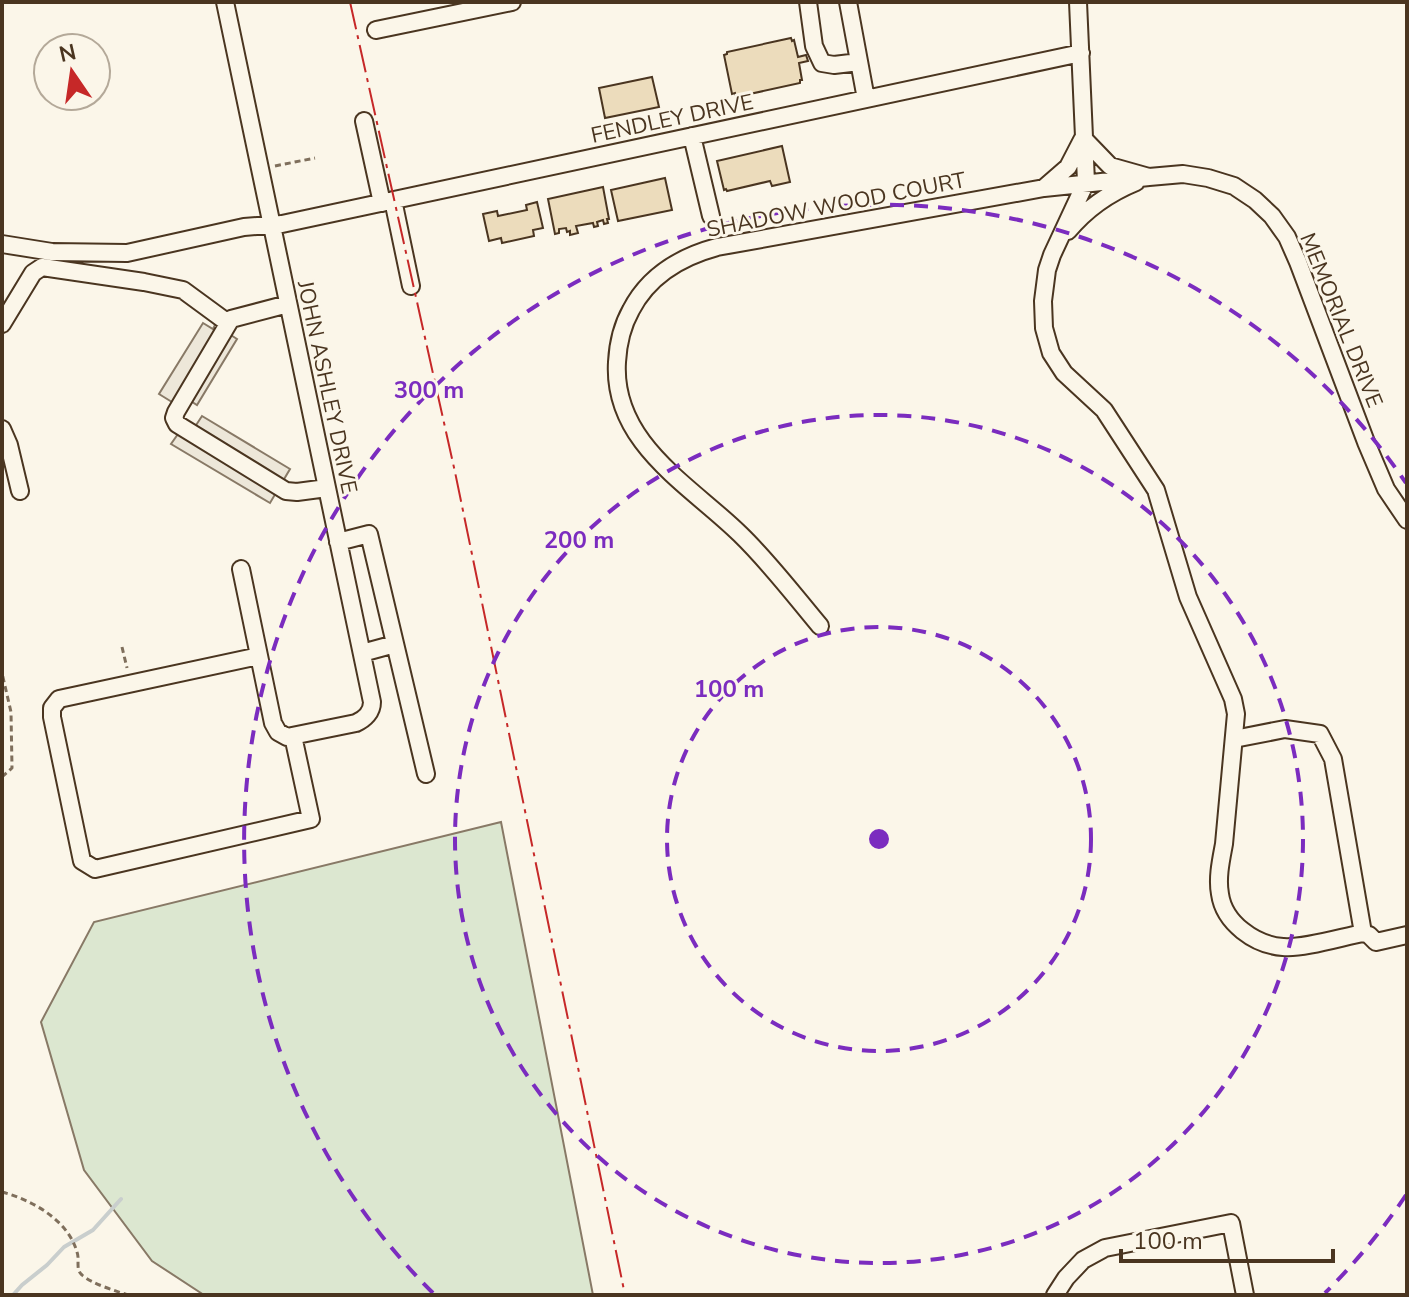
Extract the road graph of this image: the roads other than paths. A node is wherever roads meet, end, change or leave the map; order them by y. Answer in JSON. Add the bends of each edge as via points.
{"nodes":[{"id":1,"x":225,"y":2,"type":"edge"},
{"id":2,"x":512,"y":2,"type":"edge"},
{"id":3,"x":808,"y":2,"type":"edge"},
{"id":4,"x":848,"y":2,"type":"edge"},
{"id":5,"x":1078,"y":2,"type":"edge"},
{"id":6,"x":442,"y":9,"type":"edge"},
{"id":7,"x":376,"y":30,"type":"dead end"},
{"id":8,"x":1081,"y":53,"type":"junction"},
{"id":9,"x":859,"y":62,"type":"junction"},
{"id":10,"x":866,"y":99,"type":"junction"},
{"id":11,"x":364,"y":121,"type":"dead end"},
{"id":12,"x":692,"y":136,"type":"junction"},
{"id":13,"x":1083,"y":138,"type":"junction"},
{"id":14,"x":1149,"y":177,"type":"junction"},
{"id":15,"x":1086,"y":182,"type":"junction"},
{"id":16,"x":1044,"y":188,"type":"junction"},
{"id":17,"x":388,"y":202,"type":"junction"},
{"id":18,"x":711,"y":216,"type":"dead end"},
{"id":19,"x":271,"y":226,"type":"junction"},
{"id":20,"x":2,"y":244,"type":"edge"},
{"id":21,"x":1056,"y":245,"type":"junction"},
{"id":22,"x":411,"y":286,"type":"dead end"},
{"id":23,"x":288,"y":304,"type":"junction"},
{"id":24,"x":228,"y":323,"type":"junction"},
{"id":25,"x":2,"y":324,"type":"edge"},
{"id":26,"x":2,"y":429,"type":"edge"},
{"id":27,"x":327,"y":488,"type":"junction"},
{"id":28,"x":20,"y":491,"type":"dead end"},
{"id":29,"x":1407,"y":520,"type":"edge"},
{"id":30,"x":338,"y":542,"type":"junction"},
{"id":31,"x":241,"y":569,"type":"dead end"},
{"id":32,"x":820,"y":626,"type":"dead end"},
{"id":33,"x":395,"y":644,"type":"junction"},
{"id":34,"x":362,"y":653,"type":"junction"},
{"id":35,"x":259,"y":656,"type":"junction"},
{"id":36,"x":299,"y":735,"type":"junction"},
{"id":37,"x":1234,"y":739,"type":"junction"},
{"id":38,"x":426,"y":774,"type":"dead end"},
{"id":39,"x":1363,"y":933,"type":"junction"},
{"id":40,"x":1407,"y":935,"type":"edge"},
{"id":41,"x":1055,"y":1295,"type":"edge"},
{"id":42,"x":1245,"y":1295,"type":"edge"}],
"edges":[{"from":1,"to":19,"type":"street","name":"JOHN ASHLEY DRIVE"},
{"from":2,"to":6,"type":"street"},
{"from":3,"to":9,"type":"street","via":[[822,63]]},
{"from":4,"to":9,"type":"street"},
{"from":5,"to":8,"type":"street"},
{"from":6,"to":7,"type":"street"},
{"from":8,"to":10,"type":"street","name":"FENDLEY DRIVE"},
{"from":8,"to":13,"type":"street"},
{"from":9,"to":10,"type":"street"},
{"from":10,"to":12,"type":"street","name":"FENDLEY DRIVE"},
{"from":11,"to":17,"type":"street"},
{"from":12,"to":17,"type":"street","name":"FENDLEY DRIVE"},
{"from":12,"to":18,"type":"street"},
{"from":13,"to":14,"type":"street","name":"MEMORIAL DRIVE","via":[[1110,166]]},
{"from":13,"to":15,"type":"street"},
{"from":13,"to":16,"type":"street","via":[[1068,167]]},
{"from":14,"to":15,"type":"street","name":"SHADOW WOOD COURT"},
{"from":14,"to":21,"type":"street","name":"MEMORIAL DRIVE","via":[[1104,198]]},
{"from":14,"to":29,"type":"street","name":"MEMORIAL DRIVE","via":[[1183,174],[1234,186],[1272,216],[1298,262],[1386,489]]},
{"from":15,"to":16,"type":"street","name":"SHADOW WOOD COURT"},
{"from":15,"to":21,"type":"street"},
{"from":16,"to":32,"type":"street","name":"SHADOW WOOD COURT","via":[[702,251],[659,274],[626,319],[618,348],[617,390],[633,430],[663,466],[738,532]]},
{"from":17,"to":19,"type":"street","name":"FENDLEY DRIVE"},
{"from":17,"to":22,"type":"street"},
{"from":19,"to":20,"type":"street","name":"FENDLEY DRIVE","via":[[127,253],[52,252]]},
{"from":19,"to":23,"type":"street","name":"JOHN ASHLEY DRIVE"},
{"from":21,"to":37,"type":"street","via":[[1043,301],[1051,353],[1064,373],[1104,410],[1156,490],[1188,597],[1233,699]]},
{"from":23,"to":24,"type":"street"},
{"from":23,"to":27,"type":"street","name":"JOHN ASHLEY DRIVE"},
{"from":24,"to":25,"type":"street","via":[[183,290],[42,267]]},
{"from":24,"to":27,"type":"street","via":[[176,412],[177,424],[286,491]]},
{"from":26,"to":28,"type":"street"},
{"from":27,"to":30,"type":"street","name":"JOHN ASHLEY DRIVE"},
{"from":30,"to":33,"type":"street","via":[[369,534]]},
{"from":30,"to":34,"type":"street","name":"JOHN ASHLEY DRIVE"},
{"from":31,"to":35,"type":"street"},
{"from":33,"to":34,"type":"street"},
{"from":33,"to":38,"type":"street"},
{"from":34,"to":36,"type":"street","name":"JOHN ASHLEY DRIVE","via":[[372,702],[367,716]]},
{"from":35,"to":36,"type":"street","via":[[273,723],[287,737]]},
{"from":35,"to":36,"type":"street","via":[[59,699],[52,717],[82,861],[95,869],[311,819]]},
{"from":37,"to":39,"type":"street","via":[[1285,729],[1320,734],[1333,759]]},
{"from":37,"to":39,"type":"street","via":[[1220,864],[1220,894],[1229,916],[1245,933],[1285,948]]},
{"from":39,"to":40,"type":"street","via":[[1376,942]]},
{"from":41,"to":42,"type":"street","via":[[1083,1260],[1105,1248],[1231,1223]]}]}
